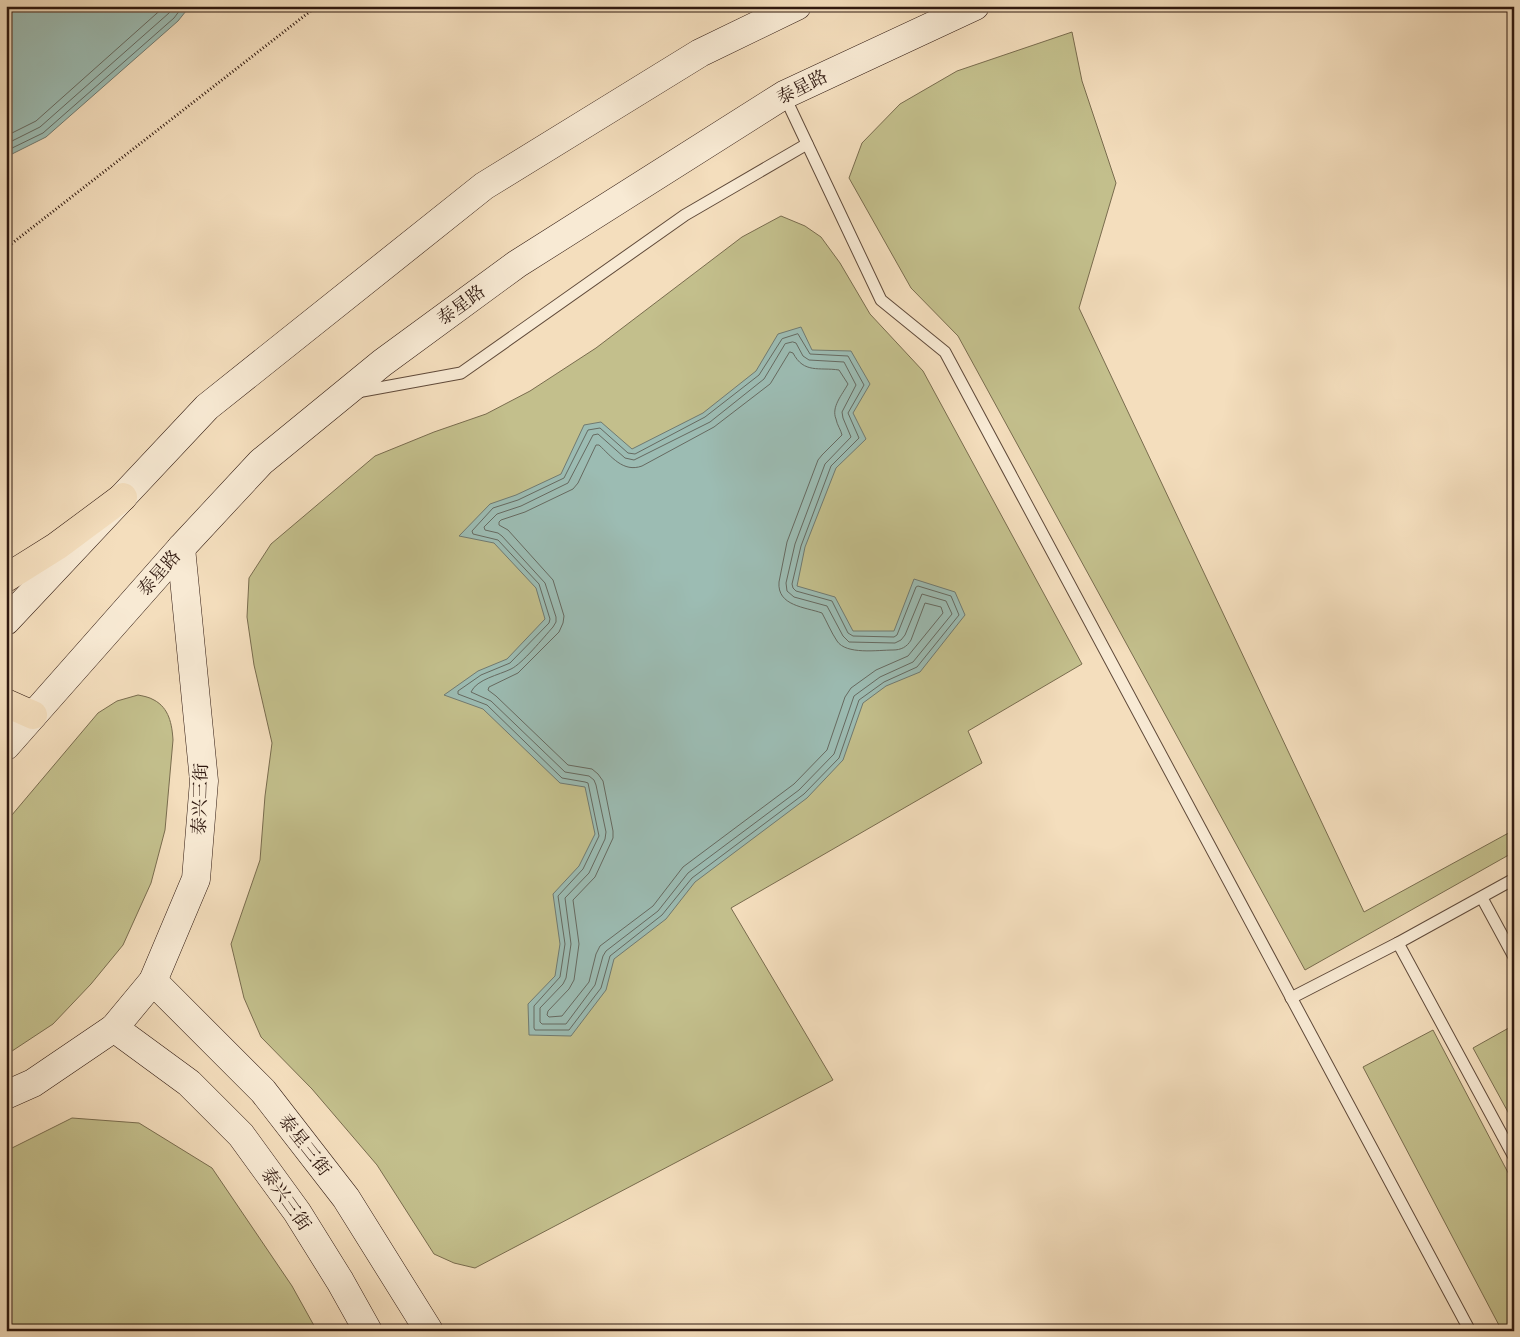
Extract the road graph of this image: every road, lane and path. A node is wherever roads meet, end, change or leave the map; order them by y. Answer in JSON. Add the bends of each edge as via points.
{"nodes":[{"id":1,"x":317,"y":6,"type":"edge"},
{"id":2,"x":797,"y":6,"type":"edge"},
{"id":3,"x":975,"y":6,"type":"edge"},
{"id":4,"x":784,"y":95,"type":"junction"},
{"id":5,"x":807,"y":144,"type":"junction"},
{"id":6,"x":6,"y":248,"type":"edge"},
{"id":7,"x":343,"y":395,"type":"junction"},
{"id":8,"x":123,"y":497,"type":"junction"},
{"id":9,"x":181,"y":548,"type":"junction"},
{"id":10,"x":6,"y":578,"type":"edge"},
{"id":11,"x":6,"y":621,"type":"edge"},
{"id":12,"x":6,"y":703,"type":"edge"},
{"id":13,"x":33,"y":715,"type":"junction"},
{"id":14,"x":6,"y":746,"type":"edge"},
{"id":15,"x":1514,"y":879,"type":"edge"},
{"id":16,"x":1482,"y":898,"type":"junction"},
{"id":17,"x":1398,"y":943,"type":"junction"},
{"id":18,"x":1514,"y":957,"type":"edge"},
{"id":19,"x":153,"y":981,"type":"junction"},
{"id":20,"x":1291,"y":998,"type":"junction"},
{"id":21,"x":114,"y":1028,"type":"junction"},
{"id":22,"x":6,"y":1095,"type":"edge"},
{"id":23,"x":1514,"y":1157,"type":"edge"},
{"id":24,"x":368,"y":1331,"type":"edge"},
{"id":25,"x":429,"y":1331,"type":"edge"},
{"id":26,"x":1470,"y":1331,"type":"edge"}],
"edges":[{"from":1,"to":6,"type":"path"},
{"from":2,"to":8,"type":"main road","via":[[700,54],[484,186],[207,407]]},
{"from":3,"to":4,"type":"main road","name":"泰星路"},
{"from":4,"to":5,"type":"lane"},
{"from":4,"to":7,"type":"main road","name":"泰星路","via":[[517,264]]},
{"from":5,"to":7,"type":"lane","via":[[685,214],[462,372]]},
{"from":5,"to":20,"type":"lane","via":[[881,300],[945,352]]},
{"from":7,"to":9,"type":"main road","name":"泰星路","via":[[261,462]]},
{"from":8,"to":10,"type":"main road","via":[[57,546]]},
{"from":8,"to":11,"type":"main road"},
{"from":9,"to":13,"type":"main road","name":"泰星路"},
{"from":9,"to":19,"type":"main road","name":"泰兴三街","via":[[204,781],[196,879]]},
{"from":12,"to":13,"type":"main road"},
{"from":13,"to":14,"type":"main road","name":"泰星路"},
{"from":15,"to":16,"type":"lane"},
{"from":16,"to":17,"type":"lane"},
{"from":16,"to":18,"type":"lane"},
{"from":17,"to":20,"type":"lane"},
{"from":17,"to":23,"type":"lane"},
{"from":19,"to":21,"type":"main road","name":"泰兴三街"},
{"from":19,"to":25,"type":"main road","name":"泰星三街","via":[[263,1091],[346,1198]]},
{"from":20,"to":26,"type":"lane"},
{"from":21,"to":22,"type":"main road","name":"泰兴三街","via":[[33,1083]]},
{"from":21,"to":24,"type":"main road","name":"泰兴三街","via":[[188,1083],[241,1135],[297,1212]]}]}
